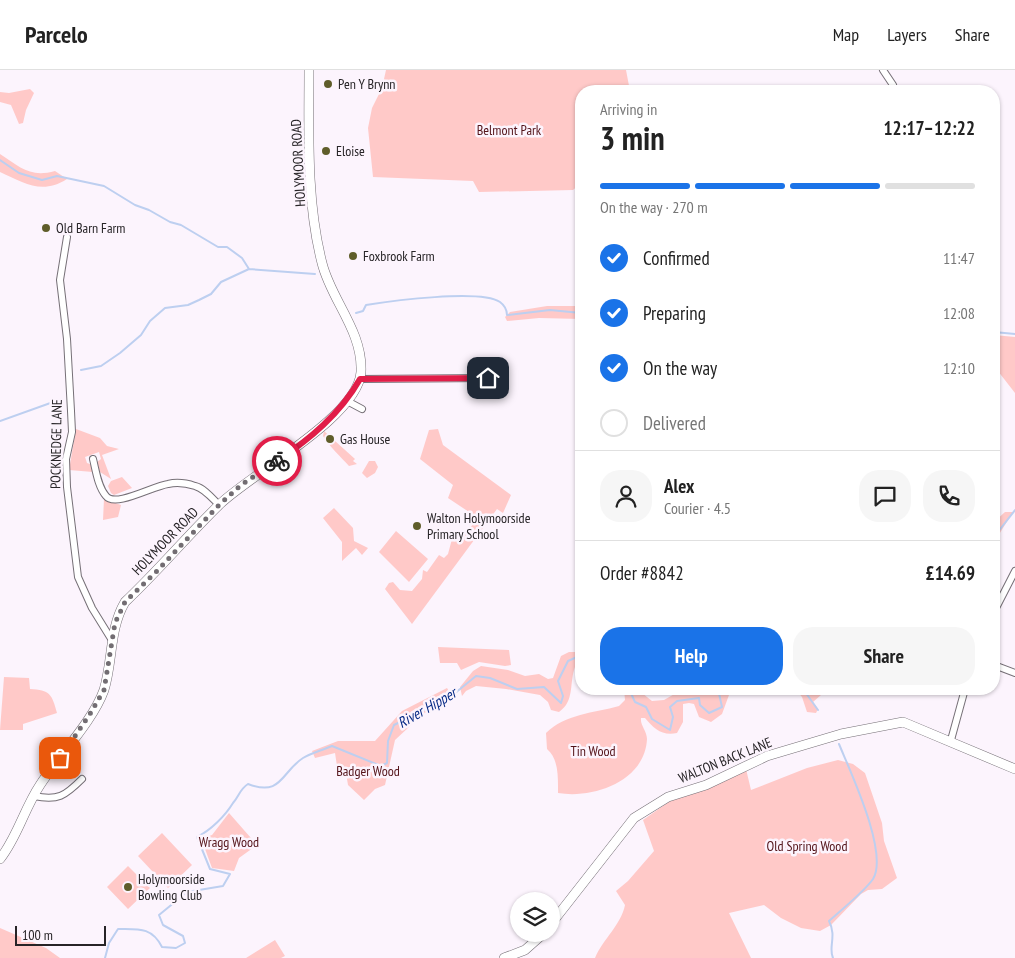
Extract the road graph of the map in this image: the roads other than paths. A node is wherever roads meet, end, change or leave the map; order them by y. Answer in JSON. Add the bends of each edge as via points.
{"nodes":[{"id":1,"x":309,"y":70,"type":"edge"},
{"id":2,"x":883,"y":70,"type":"edge"},
{"id":3,"x":893,"y":85,"type":"dead end"},
{"id":4,"x":67,"y":237,"type":"dead end"},
{"id":5,"x":488,"y":378,"type":"dead end"},
{"id":6,"x":360,"y":379,"type":"junction"},
{"id":7,"x":348,"y":401,"type":"junction"},
{"id":8,"x":362,"y":409,"type":"dead end"},
{"id":9,"x":93,"y":459,"type":"dead end"},
{"id":10,"x":219,"y":505,"type":"junction"},
{"id":11,"x":1015,"y":571,"type":"edge"},
{"id":12,"x":1000,"y":600,"type":"edge"},
{"id":13,"x":113,"y":642,"type":"junction"},
{"id":14,"x":1000,"y":667,"type":"edge"},
{"id":15,"x":1015,"y":673,"type":"edge"},
{"id":16,"x":963,"y":695,"type":"edge"},
{"id":17,"x":950,"y":740,"type":"junction"},
{"id":18,"x":1015,"y":769,"type":"edge"},
{"id":19,"x":82,"y":780,"type":"dead end"},
{"id":20,"x":34,"y":796,"type":"junction"},
{"id":21,"x":1,"y":857,"type":"edge"},
{"id":22,"x":560,"y":913,"type":"edge"},
{"id":23,"x":534,"y":942,"type":"edge"},
{"id":24,"x":504,"y":958,"type":"edge"}],
"edges":[{"from":1,"to":6,"type":"street","name":"HOLYMOOR ROAD","via":[[311,166],[319,250],[327,281],[354,331],[360,353]]},
{"from":2,"to":3,"type":"street"},
{"from":4,"to":13,"type":"street","name":"POCKNEDGE LANE","via":[[60,280],[72,418],[66,458],[67,487],[78,577]]},
{"from":5,"to":6,"type":"street"},
{"from":6,"to":7,"type":"street","name":"HOLYMOOR ROAD"},
{"from":7,"to":8,"type":"street"},
{"from":7,"to":10,"type":"street","name":"HOLYMOOR ROAD","via":[[307,441],[241,485]]},
{"from":9,"to":10,"type":"street","via":[[102,490],[107,498],[114,501],[161,485],[183,483],[197,486]]},
{"from":10,"to":13,"type":"street","name":"HOLYMOOR ROAD","via":[[125,602],[115,623]]},
{"from":11,"to":12,"type":"street"},
{"from":13,"to":20,"type":"street","name":"HOLYMOOR ROAD","via":[[104,690]]},
{"from":14,"to":15,"type":"street"},
{"from":16,"to":17,"type":"street"},
{"from":17,"to":18,"type":"street","name":"WALTON BACK LANE"},
{"from":17,"to":22,"type":"street","name":"WALTON BACK LANE","via":[[903,722],[841,734],[767,756],[706,785],[668,797],[634,818]]},
{"from":19,"to":20,"type":"street","via":[[66,795],[48,799]]},
{"from":20,"to":21,"type":"street","name":"HOLYMOOR ROAD","via":[[12,844]]},
{"from":23,"to":24,"type":"street","via":[[525,950]]}]}
